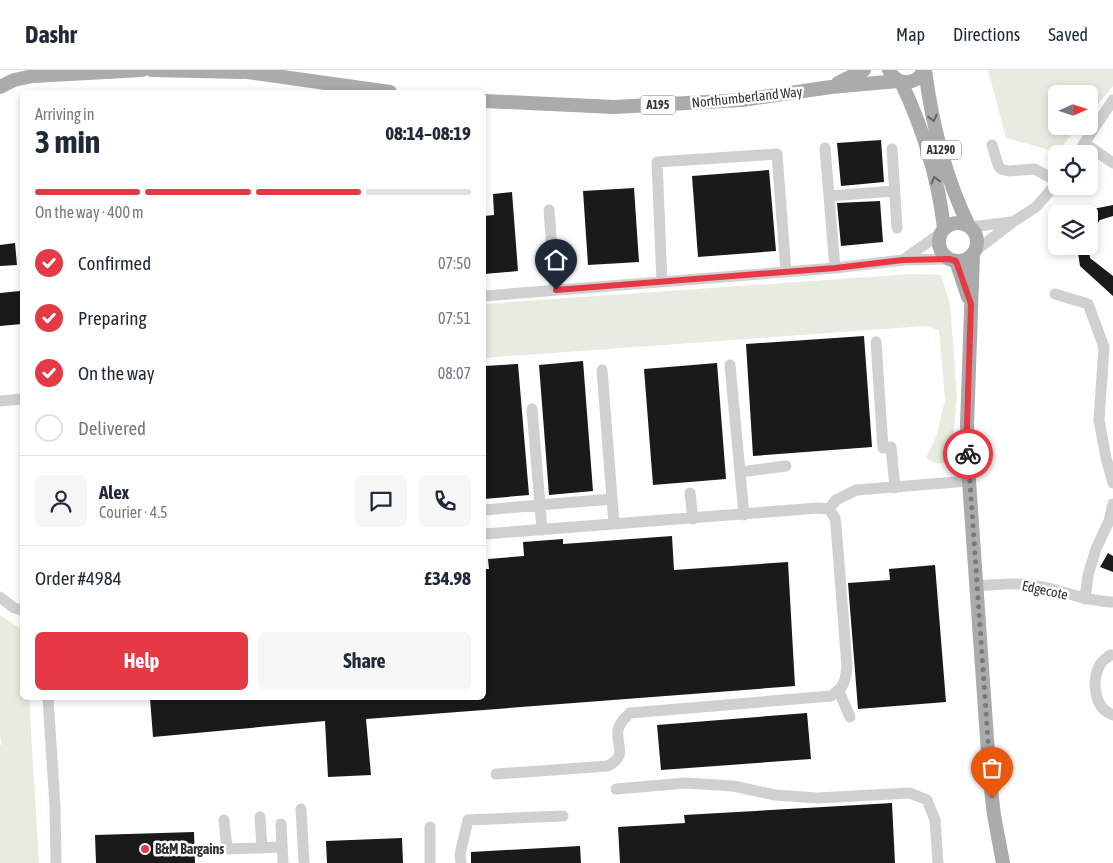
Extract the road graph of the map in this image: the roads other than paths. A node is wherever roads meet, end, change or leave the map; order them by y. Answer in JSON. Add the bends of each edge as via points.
{"nodes":[{"id":1,"x":142,"y":70,"type":"edge"},
{"id":2,"x":151,"y":70,"type":"edge"},
{"id":3,"x":864,"y":70,"type":"edge"},
{"id":4,"x":888,"y":70,"type":"edge"},
{"id":5,"x":925,"y":70,"type":"edge"},
{"id":6,"x":238,"y":71,"type":"edge"},
{"id":7,"x":900,"y":81,"type":"junction"},
{"id":8,"x":0,"y":86,"type":"edge"},
{"id":9,"x":831,"y":87,"type":"junction"},
{"id":10,"x":376,"y":90,"type":"edge"},
{"id":11,"x":1113,"y":100,"type":"edge"},
{"id":12,"x":486,"y":101,"type":"edge"},
{"id":13,"x":1084,"y":143,"type":"joint"},
{"id":14,"x":992,"y":144,"type":"dead end"},
{"id":15,"x":824,"y":148,"type":"dead end"},
{"id":16,"x":892,"y":149,"type":"dead end"},
{"id":17,"x":1113,"y":163,"type":"edge"},
{"id":18,"x":1048,"y":177,"type":"edge"},
{"id":19,"x":894,"y":192,"type":"junction"},
{"id":20,"x":1048,"y":192,"type":"edge"},
{"id":21,"x":829,"y":196,"type":"junction"},
{"id":22,"x":549,"y":210,"type":"dead end"},
{"id":23,"x":1013,"y":222,"type":"junction"},
{"id":24,"x":970,"y":227,"type":"junction"},
{"id":25,"x":897,"y":228,"type":"dead end"},
{"id":26,"x":942,"y":231,"type":"junction"},
{"id":27,"x":974,"y":253,"type":"junction"},
{"id":28,"x":903,"y":260,"type":"junction"},
{"id":29,"x":953,"y":260,"type":"junction"},
{"id":30,"x":835,"y":268,"type":"junction"},
{"id":31,"x":786,"y":272,"type":"junction"},
{"id":32,"x":662,"y":282,"type":"junction"},
{"id":33,"x":556,"y":290,"type":"junction"},
{"id":34,"x":1054,"y":294,"type":"dead end"},
{"id":35,"x":486,"y":296,"type":"edge"},
{"id":36,"x":971,"y":304,"type":"junction"},
{"id":37,"x":876,"y":342,"type":"dead end"},
{"id":38,"x":730,"y":365,"type":"dead end"},
{"id":39,"x":602,"y":370,"type":"dead end"},
{"id":40,"x":20,"y":399,"type":"edge"},
{"id":41,"x":0,"y":401,"type":"edge"},
{"id":42,"x":532,"y":410,"type":"dead end"},
{"id":43,"x":786,"y":466,"type":"dead end"},
{"id":44,"x":740,"y":472,"type":"junction"},
{"id":45,"x":1112,"y":477,"type":"edge"},
{"id":46,"x":969,"y":481,"type":"junction"},
{"id":47,"x":896,"y":488,"type":"junction"},
{"id":48,"x":690,"y":493,"type":"dead end"},
{"id":49,"x":612,"y":500,"type":"junction"},
{"id":50,"x":1113,"y":504,"type":"edge"},
{"id":51,"x":540,"y":505,"type":"junction"},
{"id":52,"x":829,"y":509,"type":"junction"},
{"id":53,"x":486,"y":510,"type":"edge"},
{"id":54,"x":744,"y":515,"type":"junction"},
{"id":55,"x":693,"y":519,"type":"junction"},
{"id":56,"x":614,"y":524,"type":"junction"},
{"id":57,"x":542,"y":530,"type":"junction"},
{"id":58,"x":1109,"y":533,"type":"edge"},
{"id":59,"x":486,"y":534,"type":"edge"},
{"id":60,"x":977,"y":586,"type":"junction"},
{"id":61,"x":0,"y":598,"type":"edge"},
{"id":62,"x":1085,"y":599,"type":"junction"},
{"id":63,"x":1113,"y":602,"type":"edge"},
{"id":64,"x":20,"y":610,"type":"edge"},
{"id":65,"x":1113,"y":655,"type":"edge"},
{"id":66,"x":839,"y":691,"type":"junction"},
{"id":67,"x":48,"y":700,"type":"edge"},
{"id":68,"x":1113,"y":715,"type":"edge"},
{"id":69,"x":850,"y":717,"type":"dead end"},
{"id":70,"x":496,"y":774,"type":"dead end"},
{"id":71,"x":616,"y":789,"type":"dead end"},
{"id":72,"x":302,"y":809,"type":"dead end"},
{"id":73,"x":260,"y":816,"type":"dead end"},
{"id":74,"x":563,"y":816,"type":"dead end"},
{"id":75,"x":224,"y":820,"type":"dead end"},
{"id":76,"x":282,"y":824,"type":"dead end"},
{"id":77,"x":430,"y":827,"type":"dead end"},
{"id":78,"x":262,"y":848,"type":"junction"},
{"id":79,"x":282,"y":848,"type":"junction"},
{"id":80,"x":56,"y":863,"type":"edge"},
{"id":81,"x":283,"y":863,"type":"edge"},
{"id":82,"x":304,"y":863,"type":"edge"},
{"id":83,"x":430,"y":863,"type":"edge"},
{"id":84,"x":461,"y":863,"type":"edge"},
{"id":85,"x":938,"y":863,"type":"edge"},
{"id":86,"x":1003,"y":863,"type":"edge"}],
"edges":[{"from":1,"to":8,"type":"main road","via":[[33,76]]},
{"from":2,"to":6,"type":"main road"},
{"from":3,"to":9,"type":"main road","name":"Northumberland Way","number":"A195"},
{"from":4,"to":7,"type":"main road"},
{"from":5,"to":7,"type":"main road","number":"A195","via":[[913,81]]},
{"from":5,"to":24,"type":"main road","number":"A1290","one_way":true,"via":[[931,112],[948,176]]},
{"from":6,"to":10,"type":"main road"},
{"from":7,"to":9,"type":"main road","name":"Northumberland Way","number":"A195"},
{"from":26,"to":7,"type":"main road","number":"A1290","one_way":true,"via":[[939,194],[923,133]]},
{"from":9,"to":12,"type":"main road","name":"Northumberland Way","number":"A195","via":[[742,100],[614,107]]},
{"from":11,"to":13,"type":"street"},
{"from":13,"to":17,"type":"street"},
{"from":14,"to":18,"type":"street","via":[[1001,169],[1009,172],[1036,169]]},
{"from":15,"to":21,"type":"street"},
{"from":16,"to":19,"type":"street"},
{"from":19,"to":21,"type":"street"},
{"from":19,"to":25,"type":"street"},
{"from":20,"to":23,"type":"street","via":[[1036,207]]},
{"from":21,"to":30,"type":"street"},
{"from":22,"to":33,"type":"street"},
{"from":23,"to":24,"type":"street"},
{"from":23,"to":27,"type":"street"},
{"from":24,"to":26,"type":"main road","via":[[959,222]]},
{"from":24,"to":27,"type":"main road","number":"A1290","via":[[977,237]]},
{"from":26,"to":28,"type":"street"},
{"from":26,"to":29,"type":"main road","number":"A1290","via":[[939,239],[941,251]]},
{"from":27,"to":29,"type":"main road","via":[[968,258]]},
{"from":27,"to":36,"type":"main road","number":"A1290"},
{"from":28,"to":29,"type":"street"},
{"from":28,"to":30,"type":"street"},
{"from":29,"to":36,"type":"main road","number":"A1290"},
{"from":30,"to":31,"type":"street"},
{"from":31,"to":32,"type":"street"},
{"from":31,"to":32,"type":"street","via":[[777,154],[657,162]]},
{"from":32,"to":33,"type":"street"},
{"from":33,"to":35,"type":"street"},
{"from":34,"to":45,"type":"street","via":[[1088,304],[1104,347],[1099,420]]},
{"from":36,"to":46,"type":"main road","number":"A1290","via":[[967,425]]},
{"from":37,"to":47,"type":"street","via":[[883,448],[891,447]]},
{"from":38,"to":44,"type":"street"},
{"from":39,"to":49,"type":"street"},
{"from":40,"to":41,"type":"street"},
{"from":42,"to":51,"type":"street"},
{"from":43,"to":44,"type":"street"},
{"from":44,"to":54,"type":"street"},
{"from":46,"to":47,"type":"street"},
{"from":46,"to":60,"type":"main road","number":"A1290"},
{"from":47,"to":52,"type":"street","via":[[856,490],[836,500]]},
{"from":48,"to":55,"type":"street"},
{"from":49,"to":51,"type":"street"},
{"from":49,"to":56,"type":"street"},
{"from":50,"to":58,"type":"street"},
{"from":51,"to":53,"type":"street"},
{"from":51,"to":57,"type":"street"},
{"from":52,"to":54,"type":"street"},
{"from":52,"to":66,"type":"street","via":[[836,525],[846,667],[846,679]]},
{"from":54,"to":55,"type":"street"},
{"from":55,"to":56,"type":"street"},
{"from":56,"to":57,"type":"street"},
{"from":57,"to":59,"type":"street"},
{"from":58,"to":62,"type":"street","via":[[1096,548]]},
{"from":60,"to":62,"type":"street","name":"Edgecote","via":[[1032,585]]},
{"from":60,"to":86,"type":"main road","number":"A1290","via":[[990,781]]},
{"from":61,"to":64,"type":"street"},
{"from":62,"to":63,"type":"street","name":"Edgecote"},
{"from":65,"to":68,"type":"street","via":[[1101,663],[1094,682],[1098,702]]},
{"from":66,"to":69,"type":"street"},
{"from":66,"to":70,"type":"street","via":[[831,696],[630,713],[618,730],[620,756],[608,766]]},
{"from":67,"to":80,"type":"street"},
{"from":71,"to":85,"type":"street","via":[[686,783],[818,798],[910,793],[927,800],[935,820]]},
{"from":72,"to":82,"type":"street"},
{"from":73,"to":78,"type":"street"},
{"from":74,"to":84,"type":"street","via":[[468,820]]},
{"from":75,"to":78,"type":"street","via":[[226,849]]},
{"from":76,"to":79,"type":"street"},
{"from":77,"to":83,"type":"street"},
{"from":78,"to":79,"type":"street"},
{"from":79,"to":81,"type":"street"}]}
